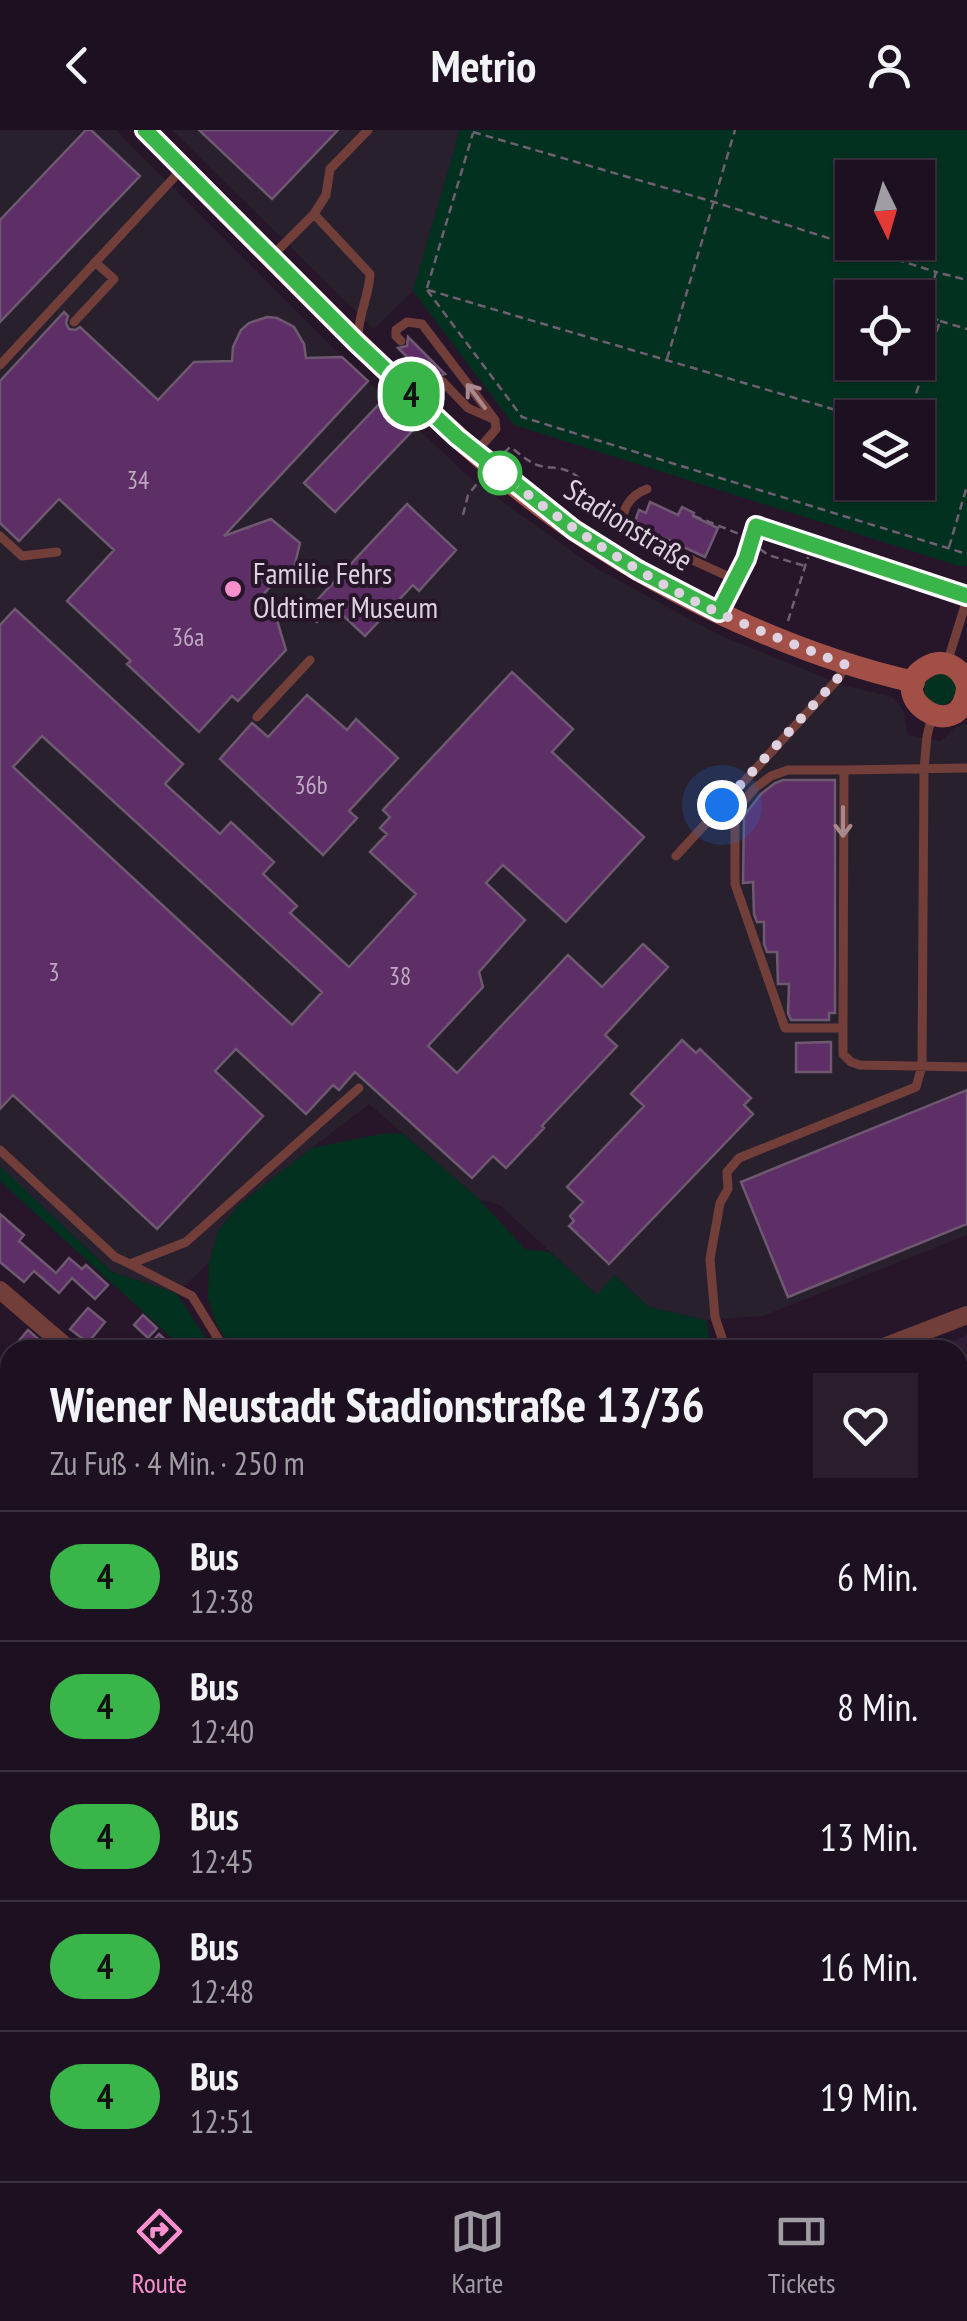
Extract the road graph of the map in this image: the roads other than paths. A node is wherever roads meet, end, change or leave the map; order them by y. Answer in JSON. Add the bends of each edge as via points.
{"nodes":[{"id":1,"x":146,"y":130,"type":"edge"},
{"id":2,"x":368,"y":130,"type":"edge"},
{"id":3,"x":183,"y":168,"type":"junction"},
{"id":4,"x":314,"y":214,"type":"junction"},
{"id":5,"x":272,"y":257,"type":"junction"},
{"id":6,"x":96,"y":262,"type":"junction"},
{"id":7,"x":74,"y":322,"type":"dead end"},
{"id":8,"x":401,"y":341,"type":"dead end"},
{"id":9,"x":357,"y":343,"type":"junction"},
{"id":10,"x":0,"y":365,"type":"edge"},
{"id":11,"x":442,"y":381,"type":"dead end"},
{"id":12,"x":495,"y":420,"type":"junction"},
{"id":13,"x":476,"y":453,"type":"junction"},
{"id":14,"x":646,"y":488,"type":"dead end"},
{"id":15,"x":0,"y":536,"type":"edge"},
{"id":16,"x":56,"y":552,"type":"dead end"},
{"id":17,"x":736,"y":580,"type":"junction"},
{"id":18,"x":967,"y":598,"type":"edge"},
{"id":19,"x":719,"y":612,"type":"junction"},
{"id":20,"x":310,"y":660,"type":"dead end"},
{"id":21,"x":948,"y":663,"type":"junction"},
{"id":22,"x":846,"y":665,"type":"junction"},
{"id":23,"x":914,"y":682,"type":"junction"},
{"id":24,"x":967,"y":688,"type":"edge"},
{"id":25,"x":966,"y":698,"type":"edge"},
{"id":26,"x":932,"y":716,"type":"junction"},
{"id":27,"x":257,"y":717,"type":"dead end"},
{"id":28,"x":967,"y":768,"type":"edge"},
{"id":29,"x":924,"y":769,"type":"junction"},
{"id":30,"x":844,"y":770,"type":"junction"},
{"id":31,"x":676,"y":856,"type":"dead end"},
{"id":32,"x":843,"y":1028,"type":"junction"},
{"id":33,"x":922,"y":1066,"type":"junction"},
{"id":34,"x":967,"y":1067,"type":"edge"},
{"id":35,"x":358,"y":1088,"type":"dead end"},
{"id":36,"x":0,"y":1150,"type":"edge"},
{"id":37,"x":130,"y":1264,"type":"junction"},
{"id":38,"x":0,"y":1290,"type":"edge"},
{"id":39,"x":967,"y":1315,"type":"edge"},
{"id":40,"x":58,"y":1340,"type":"edge"},
{"id":41,"x":220,"y":1340,"type":"edge"},
{"id":42,"x":722,"y":1340,"type":"edge"},
{"id":43,"x":902,"y":1340,"type":"edge"}],
"edges":[{"from":1,"to":3,"type":"street","name":"Stadionstraße"},
{"from":2,"to":4,"type":"lane","via":[[330,169]]},
{"from":3,"to":5,"type":"street","name":"Stadionstraße"},
{"from":3,"to":6,"type":"lane"},
{"from":4,"to":5,"type":"lane"},
{"from":4,"to":9,"type":"lane","via":[[370,274]]},
{"from":5,"to":9,"type":"street","name":"Stadionstraße"},
{"from":6,"to":7,"type":"lane","via":[[114,279]]},
{"from":6,"to":10,"type":"lane"},
{"from":12,"to":8,"type":"lane","one_way":true,"via":[[422,324],[407,322],[396,330]]},
{"from":9,"to":13,"type":"street","name":"Stadionstraße"},
{"from":11,"to":12,"type":"lane","via":[[468,408]]},
{"from":12,"to":13,"type":"lane","via":[[496,429]]},
{"from":13,"to":19,"type":"street","name":"Stadionstraße","via":[[574,530]]},
{"from":14,"to":17,"type":"lane","via":[[624,512],[629,532]]},
{"from":15,"to":16,"type":"lane","via":[[22,556]]},
{"from":17,"to":18,"type":"lane","via":[[756,526]]},
{"from":17,"to":19,"type":"lane"},
{"from":18,"to":21,"type":"lane"},
{"from":19,"to":22,"type":"street","name":"Stadionstraße"},
{"from":20,"to":27,"type":"lane"},
{"from":21,"to":23,"type":"street","via":[[927,666]]},
{"from":21,"to":24,"type":"street"},
{"from":22,"to":23,"type":"street","name":"Stadionstraße"},
{"from":22,"to":31,"type":"lane"},
{"from":23,"to":26,"type":"street","via":[[916,702]]},
{"from":24,"to":25,"type":"street"},
{"from":25,"to":26,"type":"street","via":[[953,713]]},
{"from":26,"to":29,"type":"lane"},
{"from":28,"to":29,"type":"lane"},
{"from":29,"to":30,"type":"lane"},
{"from":29,"to":33,"type":"lane"},
{"from":30,"to":32,"type":"lane","one_way":true},
{"from":30,"to":32,"type":"lane","via":[[772,776],[735,816],[735,884],[785,1028]]},
{"from":32,"to":33,"type":"lane","via":[[843,1054],[851,1062]]},
{"from":33,"to":34,"type":"lane"},
{"from":33,"to":42,"type":"lane","via":[[916,1086],[739,1158],[727,1172],[710,1259]]},
{"from":35,"to":37,"type":"lane","via":[[186,1242]]},
{"from":36,"to":37,"type":"lane"},
{"from":37,"to":41,"type":"lane","via":[[192,1296]]},
{"from":38,"to":40,"type":"street"},
{"from":39,"to":43,"type":"street"}]}
